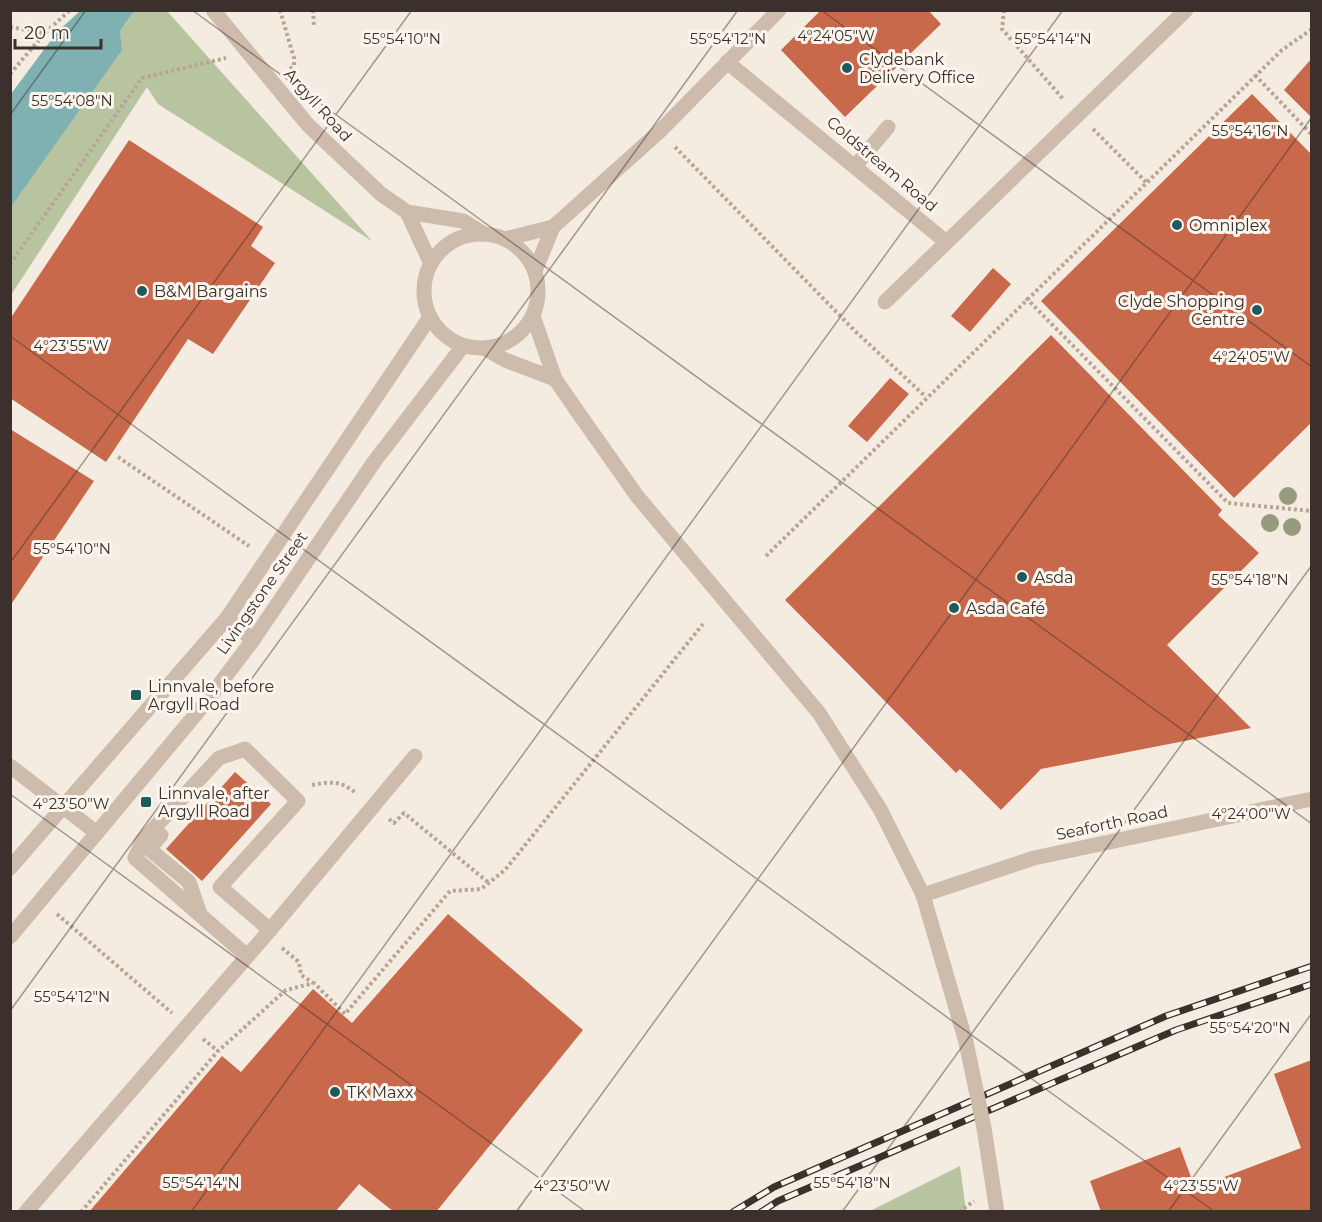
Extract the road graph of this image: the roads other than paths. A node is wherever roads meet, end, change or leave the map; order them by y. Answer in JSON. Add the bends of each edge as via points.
{"nodes":[{"id":1,"x":779,"y":10,"type":"edge"},
{"id":2,"x":1185,"y":10,"type":"edge"},
{"id":3,"x":215,"y":13,"type":"edge"},
{"id":4,"x":727,"y":62,"type":"junction"},
{"id":5,"x":888,"y":127,"type":"dead end"},
{"id":6,"x":856,"y":165,"type":"junction"},
{"id":7,"x":407,"y":212,"type":"junction"},
{"id":8,"x":553,"y":227,"type":"junction"},
{"id":9,"x":483,"y":234,"type":"junction"},
{"id":10,"x":505,"y":239,"type":"junction"},
{"id":11,"x":945,"y":241,"type":"junction"},
{"id":12,"x":431,"y":264,"type":"junction"},
{"id":13,"x":535,"y":271,"type":"junction"},
{"id":14,"x":885,"y":302,"type":"dead end"},
{"id":15,"x":533,"y":316,"type":"junction"},
{"id":16,"x":430,"y":317,"type":"junction"},
{"id":17,"x":463,"y":346,"type":"junction"},
{"id":18,"x":486,"y":349,"type":"junction"},
{"id":19,"x":555,"y":379,"type":"junction"},
{"id":20,"x":227,"y":618,"type":"junction"},
{"id":21,"x":253,"y":640,"type":"junction"},
{"id":22,"x":415,"y":756,"type":"dead end"},
{"id":23,"x":10,"y":766,"type":"edge"},
{"id":24,"x":1311,"y":799,"type":"edge"},
{"id":25,"x":64,"y":805,"type":"junction"},
{"id":26,"x":97,"y":833,"type":"junction"},
{"id":27,"x":10,"y":868,"type":"edge"},
{"id":28,"x":923,"y":895,"type":"junction"},
{"id":29,"x":270,"y":930,"type":"junction"},
{"id":30,"x":10,"y":937,"type":"edge"},
{"id":31,"x":247,"y":956,"type":"junction"},
{"id":32,"x":26,"y":1212,"type":"edge"},
{"id":33,"x":997,"y":1212,"type":"edge"}],
"edges":[{"from":1,"to":4,"type":"street"},
{"from":2,"to":11,"type":"street","via":[[990,202]]},
{"from":3,"to":7,"type":"street","name":"Argyll Road","via":[[308,125],[381,194]]},
{"from":4,"to":6,"type":"street","name":"Coldstream Road"},
{"from":4,"to":8,"type":"street","via":[[660,131]]},
{"from":5,"to":6,"type":"street"},
{"from":6,"to":11,"type":"street","name":"Coldstream Road"},
{"from":7,"to":9,"type":"street","name":"Argyll Road","via":[[463,221]]},
{"from":7,"to":12,"type":"street"},
{"from":8,"to":10,"type":"street"},
{"from":8,"to":13,"type":"street"},
{"from":9,"to":10,"type":"street"},
{"from":9,"to":12,"type":"street","via":[[462,237],[444,248]]},
{"from":10,"to":13,"type":"street","via":[[523,252]]},
{"from":11,"to":14,"type":"street"},
{"from":12,"to":16,"type":"street","via":[[425,291]]},
{"from":13,"to":15,"type":"street","via":[[538,301]]},
{"from":15,"to":18,"type":"street","via":[[514,339]]},
{"from":15,"to":19,"type":"street"},
{"from":16,"to":17,"type":"street","via":[[450,339]]},
{"from":16,"to":20,"type":"street","name":"Livingstone Street"},
{"from":17,"to":18,"type":"street"},
{"from":17,"to":21,"type":"street","name":"Livingstone Street","via":[[374,462]]},
{"from":18,"to":19,"type":"street"},
{"from":19,"to":28,"type":"street","via":[[637,496],[819,713],[880,809]]},
{"from":20,"to":21,"type":"street"},
{"from":20,"to":25,"type":"street","name":"Livingstone Street"},
{"from":21,"to":26,"type":"street","name":"Livingstone Street"},
{"from":22,"to":29,"type":"street"},
{"from":23,"to":25,"type":"street"},
{"from":24,"to":28,"type":"street","name":"Seaforth Road","via":[[1034,858]]},
{"from":25,"to":26,"type":"street"},
{"from":25,"to":27,"type":"street","name":"Livingstone Street"},
{"from":26,"to":30,"type":"street","name":"Livingstone Street"},
{"from":28,"to":33,"type":"street","bridge":true,"via":[[966,1042]]},
{"from":29,"to":31,"type":"street"},
{"from":29,"to":31,"type":"street","via":[[220,887],[297,801],[245,749],[219,758],[143,840],[135,858]]},
{"from":31,"to":32,"type":"street"}]}
